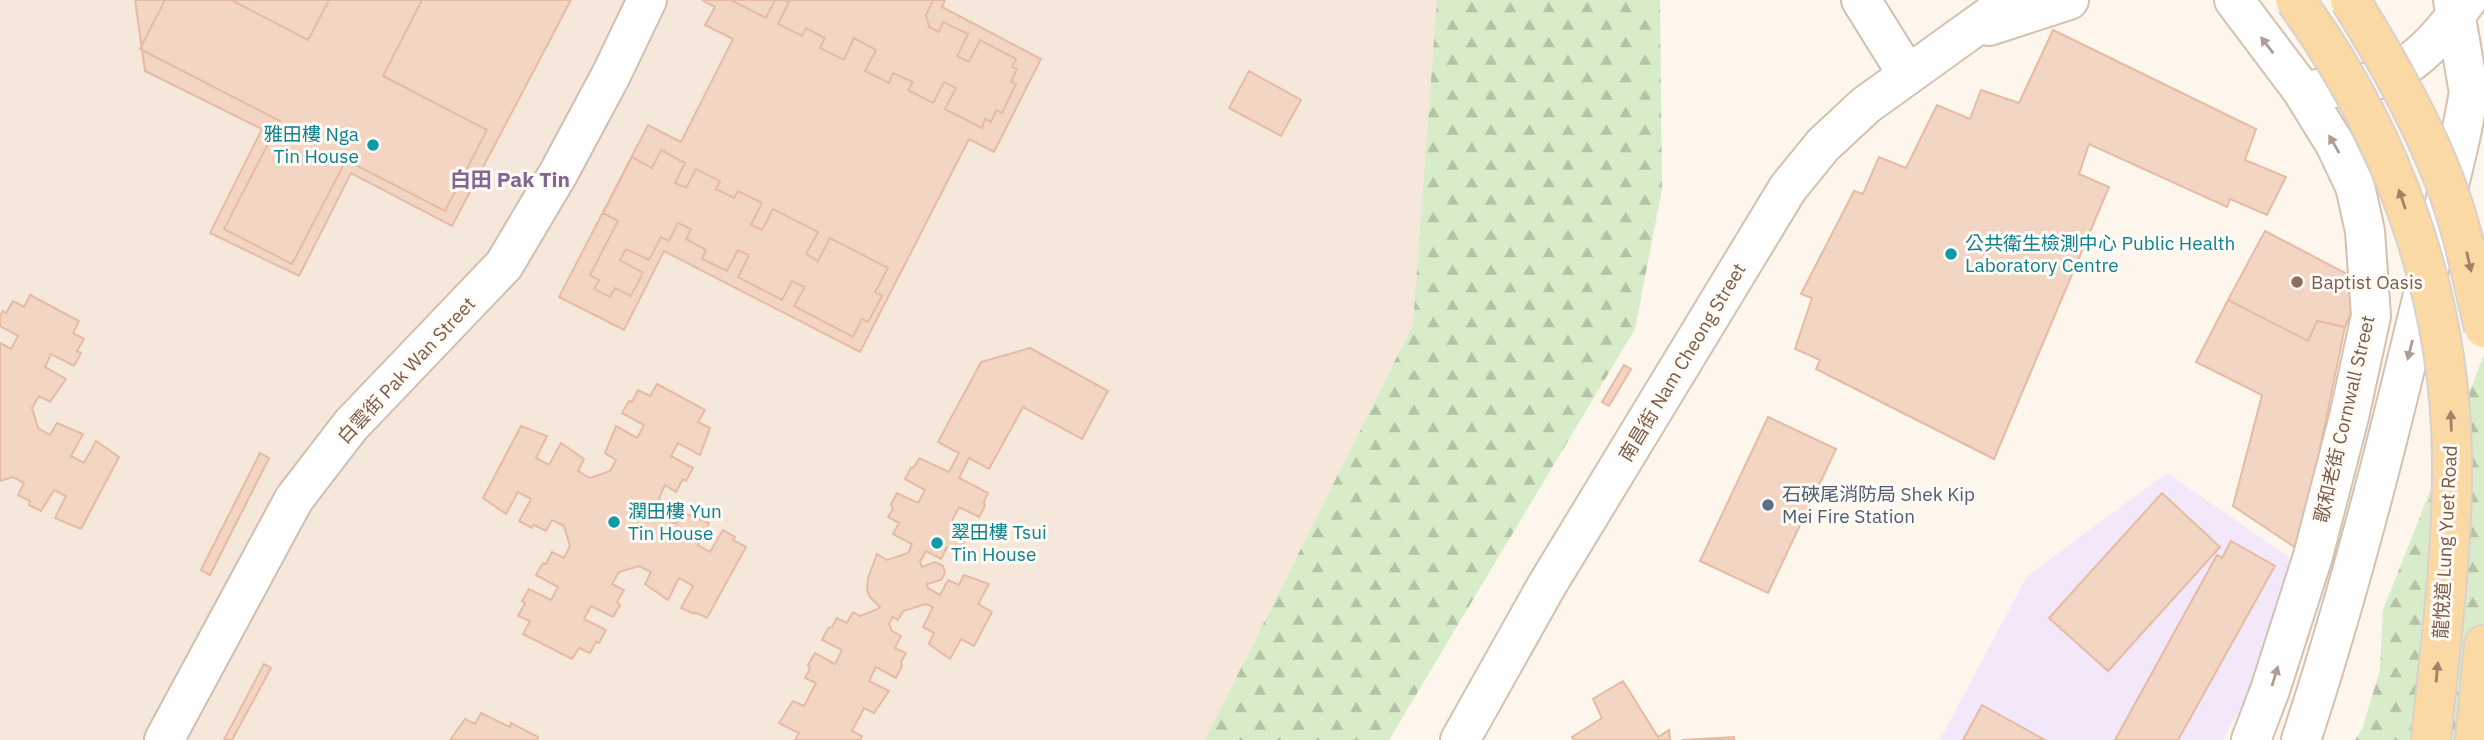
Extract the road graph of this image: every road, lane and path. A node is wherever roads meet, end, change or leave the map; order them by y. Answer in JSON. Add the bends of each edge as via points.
{"nodes":[{"id":1,"x":647,"y":0,"type":"edge"},
{"id":2,"x":1861,"y":0,"type":"edge"},
{"id":3,"x":2012,"y":0,"type":"edge"},
{"id":4,"x":2069,"y":0,"type":"edge"},
{"id":5,"x":2234,"y":0,"type":"edge"},
{"id":6,"x":2295,"y":0,"type":"edge"},
{"id":7,"x":2350,"y":0,"type":"edge"},
{"id":8,"x":2459,"y":5,"type":"edge"},
{"id":9,"x":1963,"y":34,"type":"junction"},
{"id":10,"x":1907,"y":74,"type":"junction"},
{"id":11,"x":2301,"y":89,"type":"junction"},
{"id":12,"x":2484,"y":328,"type":"edge"},
{"id":13,"x":2484,"y":645,"type":"edge"},
{"id":14,"x":164,"y":740,"type":"edge"},
{"id":15,"x":1460,"y":740,"type":"edge"},
{"id":16,"x":2251,"y":740,"type":"edge"},
{"id":17,"x":2301,"y":740,"type":"edge"},
{"id":18,"x":2431,"y":740,"type":"edge"},
{"id":19,"x":2475,"y":740,"type":"edge"}],
"edges":[{"from":1,"to":14,"type":"main road","name":"白雲街 Pak Wan Street","via":[[558,174],[504,265],[351,425],[294,499]]},
{"from":2,"to":10,"type":"main road"},
{"from":3,"to":9,"type":"main road","name":"南昌街 Nam Cheong Street"},
{"from":4,"to":9,"type":"main road","name":"南昌街 Nam Cheong Street"},
{"from":11,"to":5,"type":"main road","name":"歌和老街 Cornwall Street","one_way":true},
{"from":18,"to":6,"type":"main road","name":"龍悅道 Lung Yuet Road","one_way":true,"bridge":true,"via":[[2451,500],[2450,411],[2437,317],[2410,220],[2375,132],[2332,54]]},
{"from":7,"to":12,"type":"main road","one_way":true,"bridge":true,"via":[[2412,107],[2443,177],[2467,252]]},
{"from":8,"to":11,"type":"main road","via":[[2416,59],[2399,72],[2356,86]]},
{"from":8,"to":17,"type":"main road","one_way":true,"via":[[2469,93],[2460,139],[2392,424]]},
{"from":9,"to":10,"type":"main road","name":"南昌街 Nam Cheong Street"},
{"from":10,"to":15,"type":"main road","name":"南昌街 Nam Cheong Street","via":[[1823,145],[1788,188],[1554,573]]},
{"from":16,"to":11,"type":"main road","name":"歌和老街 Cornwall Street","one_way":true,"via":[[2312,556],[2371,316],[2365,231],[2355,186]]},
{"from":13,"to":19,"type":"main road"}]}
